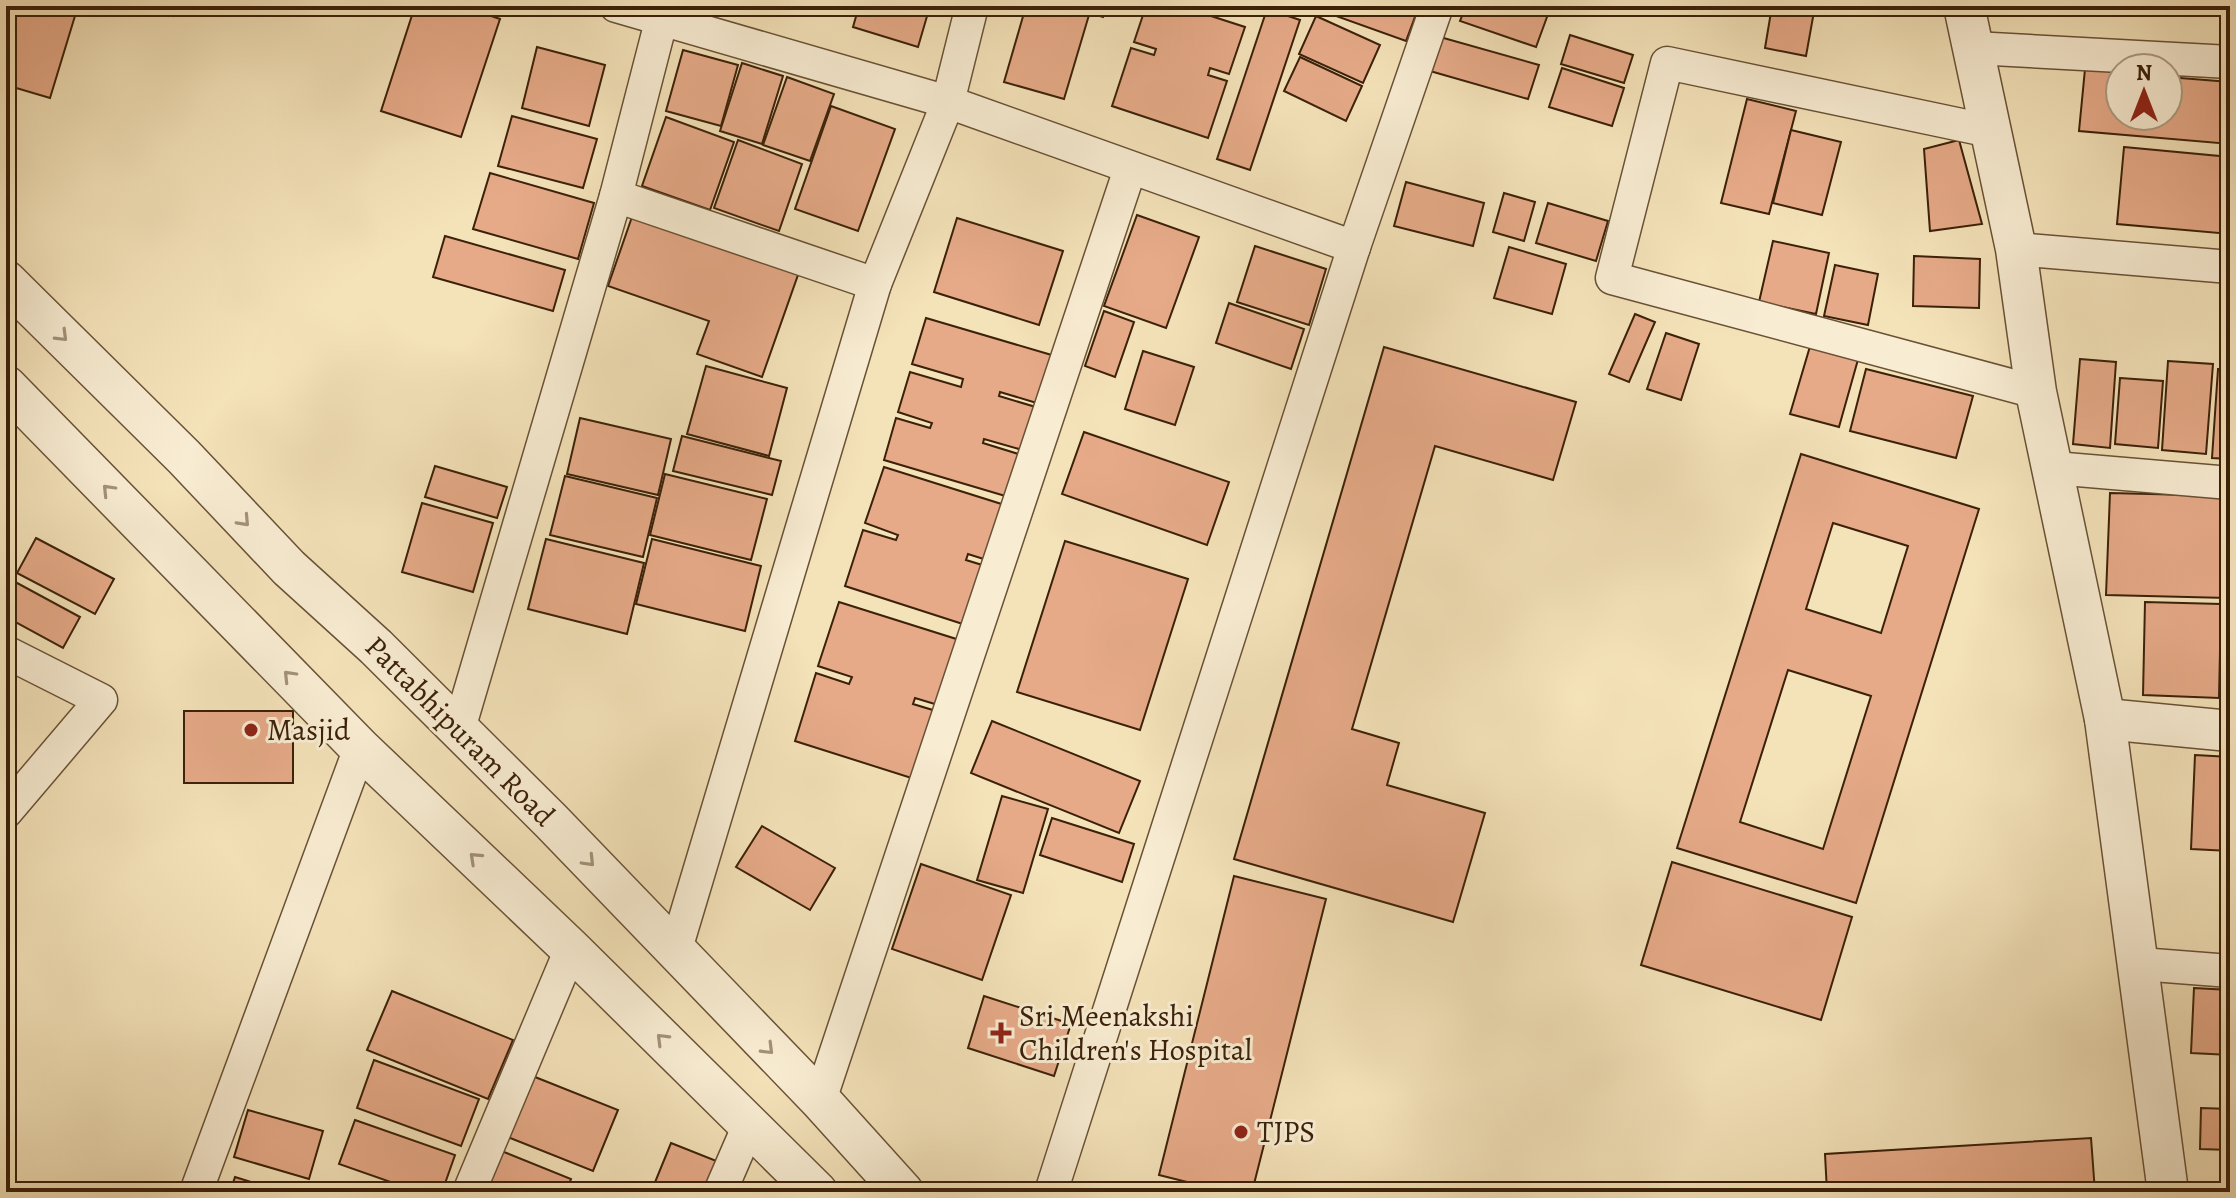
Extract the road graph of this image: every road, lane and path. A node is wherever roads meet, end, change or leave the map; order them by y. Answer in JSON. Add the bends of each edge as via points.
{"nodes":[{"id":1,"x":616,"y":6,"type":"edge"},
{"id":2,"x":972,"y":6,"type":"edge"},
{"id":3,"x":1437,"y":6,"type":"edge"},
{"id":4,"x":1964,"y":6,"type":"edge"},
{"id":5,"x":663,"y":13,"type":"edge"},
{"id":6,"x":1974,"y":48,"type":"junction"},
{"id":7,"x":2230,"y":62,"type":"edge"},
{"id":8,"x":948,"y":102,"type":"junction"},
{"id":9,"x":1990,"y":131,"type":"junction"},
{"id":10,"x":1130,"y":169,"type":"junction"},
{"id":11,"x":616,"y":196,"type":"junction"},
{"id":12,"x":1354,"y":247,"type":"junction"},
{"id":13,"x":2016,"y":249,"type":"junction"},
{"id":14,"x":2230,"y":267,"type":"edge"},
{"id":15,"x":6,"y":281,"type":"edge"},
{"id":16,"x":875,"y":284,"type":"junction"},
{"id":17,"x":6,"y":386,"type":"edge"},
{"id":18,"x":2036,"y":392,"type":"junction"},
{"id":19,"x":2054,"y":468,"type":"junction"},
{"id":20,"x":2230,"y":483,"type":"edge"},
{"id":21,"x":6,"y":652,"type":"edge"},
{"id":22,"x":2105,"y":719,"type":"junction"},
{"id":23,"x":2230,"y":731,"type":"edge"},
{"id":24,"x":458,"y":732,"type":"junction"},
{"id":25,"x":360,"y":748,"type":"junction"},
{"id":26,"x":6,"y":812,"type":"edge"},
{"id":27,"x":571,"y":949,"type":"junction"},
{"id":28,"x":675,"y":952,"type":"junction"},
{"id":29,"x":2140,"y":964,"type":"junction"},
{"id":30,"x":2230,"y":971,"type":"edge"},
{"id":31,"x":820,"y":1100,"type":"junction"},
{"id":32,"x":749,"y":1125,"type":"junction"},
{"id":33,"x":196,"y":1192,"type":"edge"},
{"id":34,"x":469,"y":1192,"type":"edge"},
{"id":35,"x":720,"y":1192,"type":"edge"},
{"id":36,"x":817,"y":1192,"type":"edge"},
{"id":37,"x":903,"y":1192,"type":"edge"},
{"id":38,"x":1051,"y":1192,"type":"edge"},
{"id":39,"x":2168,"y":1192,"type":"edge"}],
"edges":[{"from":1,"to":5,"type":"street"},
{"from":2,"to":8,"type":"street"},
{"from":3,"to":12,"type":"street"},
{"from":4,"to":6,"type":"street"},
{"from":5,"to":8,"type":"street"},
{"from":5,"to":11,"type":"street"},
{"from":6,"to":7,"type":"street"},
{"from":6,"to":9,"type":"street"},
{"from":8,"to":10,"type":"street"},
{"from":8,"to":16,"type":"street"},
{"from":9,"to":13,"type":"street"},
{"from":9,"to":18,"type":"street","via":[[1667,63],[1612,278]]},
{"from":10,"to":12,"type":"street"},
{"from":10,"to":31,"type":"street"},
{"from":11,"to":16,"type":"street"},
{"from":11,"to":24,"type":"street"},
{"from":12,"to":38,"type":"street"},
{"from":13,"to":14,"type":"street"},
{"from":13,"to":18,"type":"street"},
{"from":15,"to":24,"type":"street","name":"Pattabhipuram Road","one_way":true},
{"from":16,"to":28,"type":"street"},
{"from":25,"to":17,"type":"street","one_way":true},
{"from":18,"to":19,"type":"street"},
{"from":19,"to":20,"type":"street"},
{"from":19,"to":22,"type":"street"},
{"from":21,"to":26,"type":"street","via":[[101,700]]},
{"from":22,"to":23,"type":"street"},
{"from":22,"to":29,"type":"street"},
{"from":24,"to":28,"type":"street","name":"Pattabhipuram Road","one_way":true},
{"from":27,"to":25,"type":"street","one_way":true},
{"from":25,"to":33,"type":"street"},
{"from":32,"to":27,"type":"street","one_way":true},
{"from":27,"to":34,"type":"street"},
{"from":28,"to":31,"type":"street","name":"Pattabhipuram Road","one_way":true},
{"from":29,"to":30,"type":"street"},
{"from":29,"to":39,"type":"street"},
{"from":31,"to":37,"type":"street","name":"Pattabhipuram Road"},
{"from":32,"to":35,"type":"street"},
{"from":32,"to":36,"type":"street"}]}
